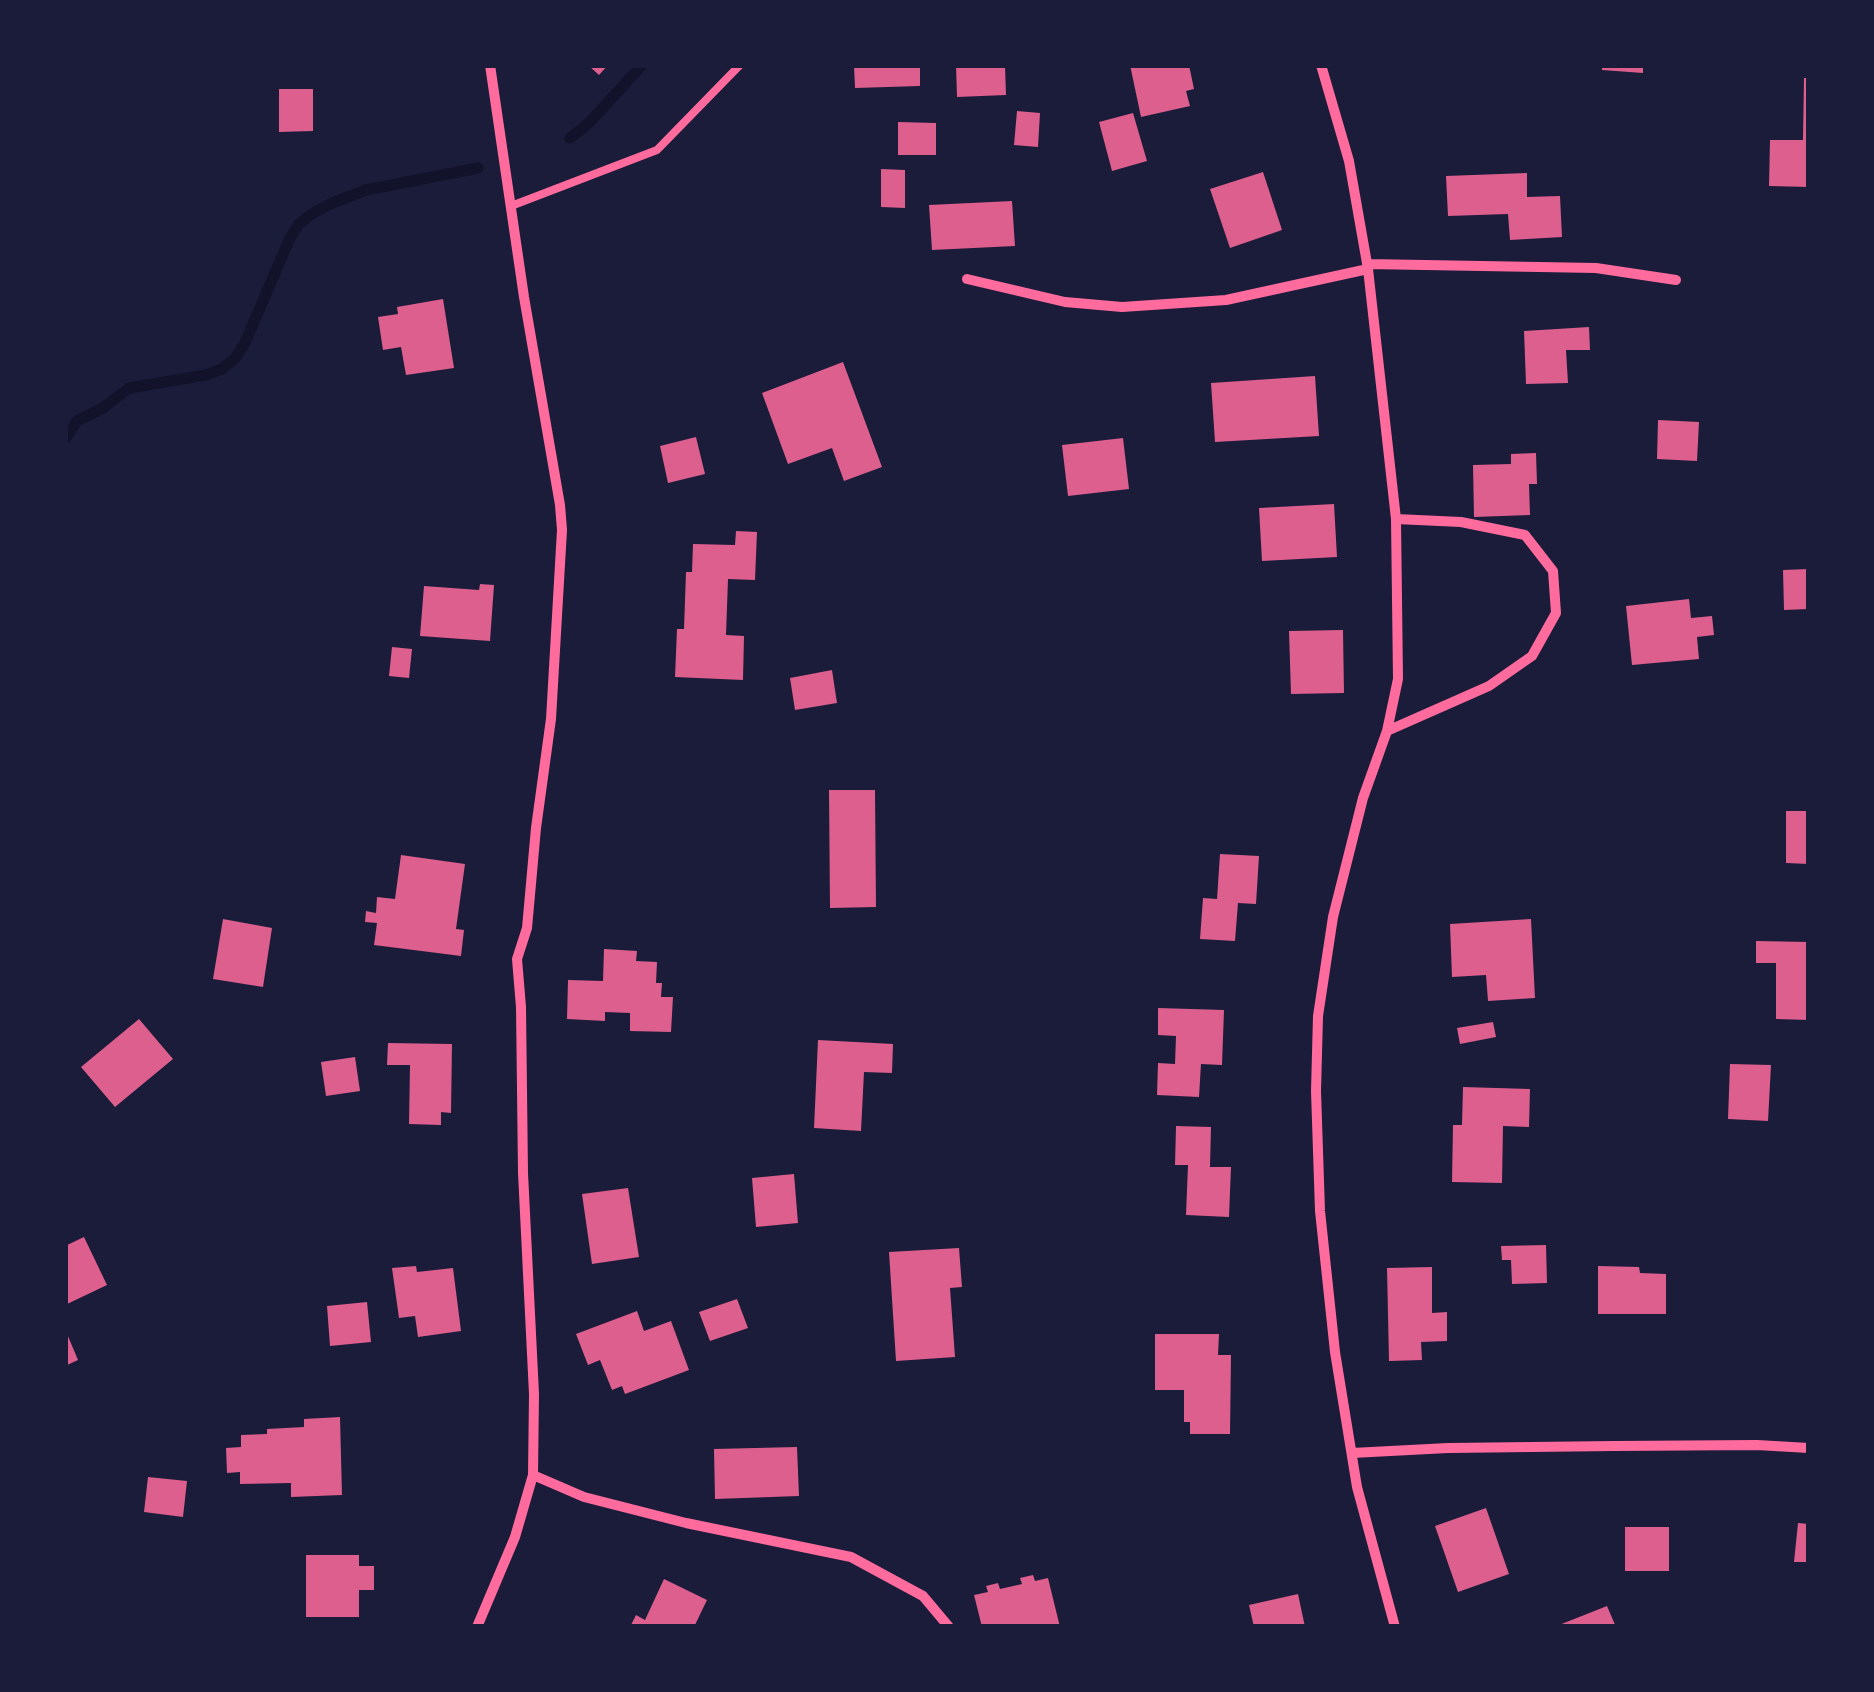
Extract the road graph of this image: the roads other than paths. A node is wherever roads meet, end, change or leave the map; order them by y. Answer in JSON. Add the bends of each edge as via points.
{"nodes":[{"id":1,"x":490,"y":65,"type":"edge"},
{"id":2,"x":740,"y":65,"type":"edge"},
{"id":3,"x":1320,"y":65,"type":"edge"},
{"id":4,"x":511,"y":206,"type":"junction"},
{"id":5,"x":1367,"y":267,"type":"junction"},
{"id":6,"x":967,"y":279,"type":"dead end"},
{"id":7,"x":1676,"y":280,"type":"dead end"},
{"id":8,"x":1396,"y":519,"type":"junction"},
{"id":9,"x":1387,"y":731,"type":"junction"},
{"id":10,"x":1809,"y":1448,"type":"edge"},
{"id":11,"x":1352,"y":1452,"type":"junction"},
{"id":12,"x":532,"y":1475,"type":"junction"},
{"id":13,"x":476,"y":1627,"type":"edge"},
{"id":14,"x":949,"y":1627,"type":"edge"},
{"id":15,"x":1395,"y":1627,"type":"edge"}],
"edges":[{"from":1,"to":4,"type":"street"},
{"from":2,"to":4,"type":"lane","via":[[656,150]]},
{"from":3,"to":5,"type":"street","via":[[1349,161]]},
{"from":4,"to":12,"type":"street","via":[[562,530],[550,720],[518,959]]},
{"from":5,"to":6,"type":"street","via":[[1226,300],[1122,307],[1066,302]]},
{"from":5,"to":7,"type":"street","via":[[1596,268]]},
{"from":5,"to":8,"type":"street"},
{"from":8,"to":9,"type":"street","via":[[1398,679]]},
{"from":8,"to":9,"type":"street","via":[[1461,522],[1524,535],[1554,571],[1556,614],[1532,656],[1488,686]]},
{"from":9,"to":11,"type":"street","via":[[1334,917],[1318,1016],[1320,1211]]},
{"from":10,"to":11,"type":"street"},
{"from":11,"to":15,"type":"street"},
{"from":12,"to":13,"type":"street","via":[[515,1537]]},
{"from":12,"to":14,"type":"street","via":[[584,1497],[851,1557],[924,1596]]}]}
